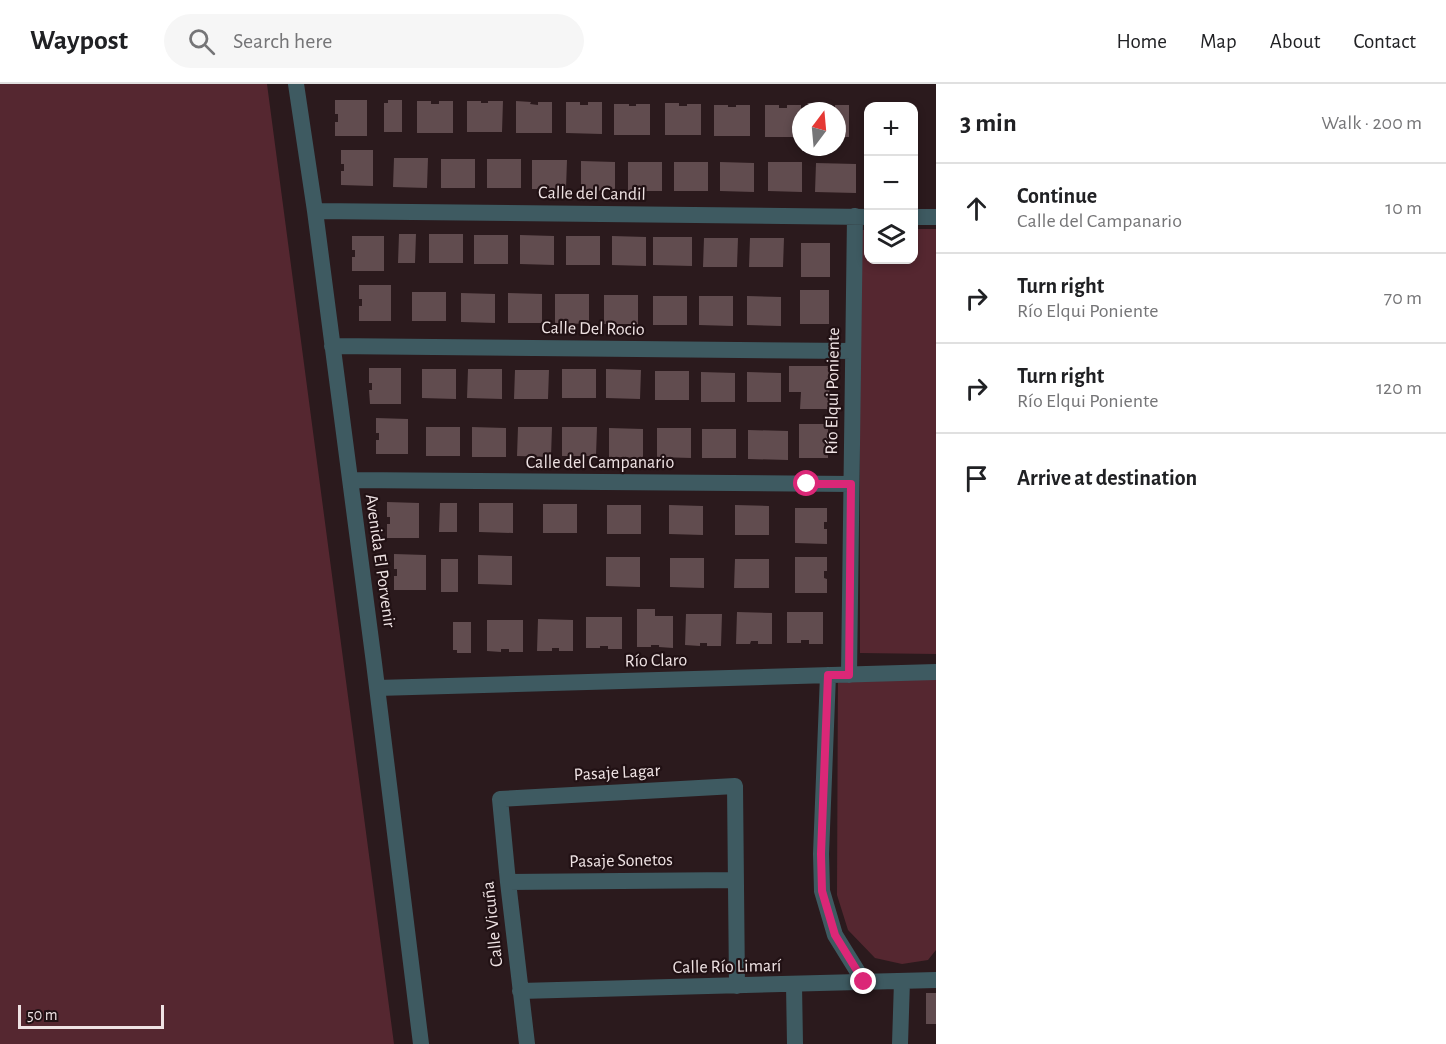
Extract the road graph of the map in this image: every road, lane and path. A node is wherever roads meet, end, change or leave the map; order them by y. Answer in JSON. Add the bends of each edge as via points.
{"nodes":[{"id":1,"x":296,"y":84,"type":"edge"},
{"id":2,"x":315,"y":211,"type":"junction"},
{"id":3,"x":862,"y":217,"type":"edge"},
{"id":4,"x":918,"y":217,"type":"edge"},
{"id":5,"x":936,"y":217,"type":"edge"},
{"id":6,"x":332,"y":346,"type":"junction"},
{"id":7,"x":853,"y":351,"type":"junction"},
{"id":8,"x":350,"y":480,"type":"junction"},
{"id":9,"x":851,"y":484,"type":"junction"},
{"id":10,"x":936,"y":672,"type":"edge"},
{"id":11,"x":828,"y":675,"type":"junction"},
{"id":12,"x":849,"y":675,"type":"junction"},
{"id":13,"x":377,"y":688,"type":"junction"},
{"id":14,"x":500,"y":799,"type":"joint"},
{"id":15,"x":736,"y":880,"type":"junction"},
{"id":16,"x":508,"y":882,"type":"junction"},
{"id":17,"x":936,"y":980,"type":"edge"},
{"id":18,"x":902,"y":981,"type":"junction"},
{"id":19,"x":864,"y":982,"type":"junction"},
{"id":20,"x":794,"y":985,"type":"junction"},
{"id":21,"x":736,"y":986,"type":"junction"},
{"id":22,"x":520,"y":991,"type":"junction"},
{"id":23,"x":421,"y":1044,"type":"edge"},
{"id":24,"x":527,"y":1044,"type":"edge"},
{"id":25,"x":795,"y":1044,"type":"edge"},
{"id":26,"x":900,"y":1044,"type":"edge"}],
"edges":[{"from":1,"to":2,"type":"street","name":"Avenida El Porvenir"},
{"from":2,"to":3,"type":"street","name":"Calle del Candil"},
{"from":2,"to":6,"type":"street","name":"Avenida El Porvenir"},
{"from":3,"to":7,"type":"street","name":"Río Elqui Poniente"},
{"from":4,"to":5,"type":"street"},
{"from":6,"to":7,"type":"street","name":"Calle Del Rocio"},
{"from":6,"to":8,"type":"street","name":"Avenida El Porvenir"},
{"from":7,"to":9,"type":"street","name":"Río Elqui Poniente"},
{"from":8,"to":9,"type":"street","name":"Calle del Campanario"},
{"from":8,"to":13,"type":"street","name":"Avenida El Porvenir"},
{"from":9,"to":12,"type":"street","name":"Río Elqui Poniente"},
{"from":10,"to":12,"type":"street","name":"Río Claro"},
{"from":11,"to":12,"type":"street","name":"Río Claro"},
{"from":11,"to":13,"type":"street","name":"Río Claro"},
{"from":11,"to":19,"type":"street","via":[[822,891],[835,935]]},
{"from":13,"to":23,"type":"street","name":"Avenida El Porvenir"},
{"from":14,"to":15,"type":"street","name":"Pasaje Lagar","via":[[735,786]]},
{"from":14,"to":16,"type":"street","name":"Calle Vicuña"},
{"from":15,"to":16,"type":"street","name":"Pasaje Sonetos"},
{"from":15,"to":21,"type":"street"},
{"from":16,"to":22,"type":"street","name":"Calle Vicuña"},
{"from":17,"to":18,"type":"street","name":"Calle Río Limarí"},
{"from":18,"to":19,"type":"street","name":"Calle Río Limarí"},
{"from":18,"to":26,"type":"street"},
{"from":19,"to":20,"type":"street","name":"Calle Río Limarí"},
{"from":20,"to":21,"type":"street","name":"Calle Río Limarí"},
{"from":20,"to":25,"type":"street"},
{"from":21,"to":22,"type":"street","name":"Calle Río Limarí"},
{"from":22,"to":24,"type":"street","name":"Calle Vicuña"}]}
